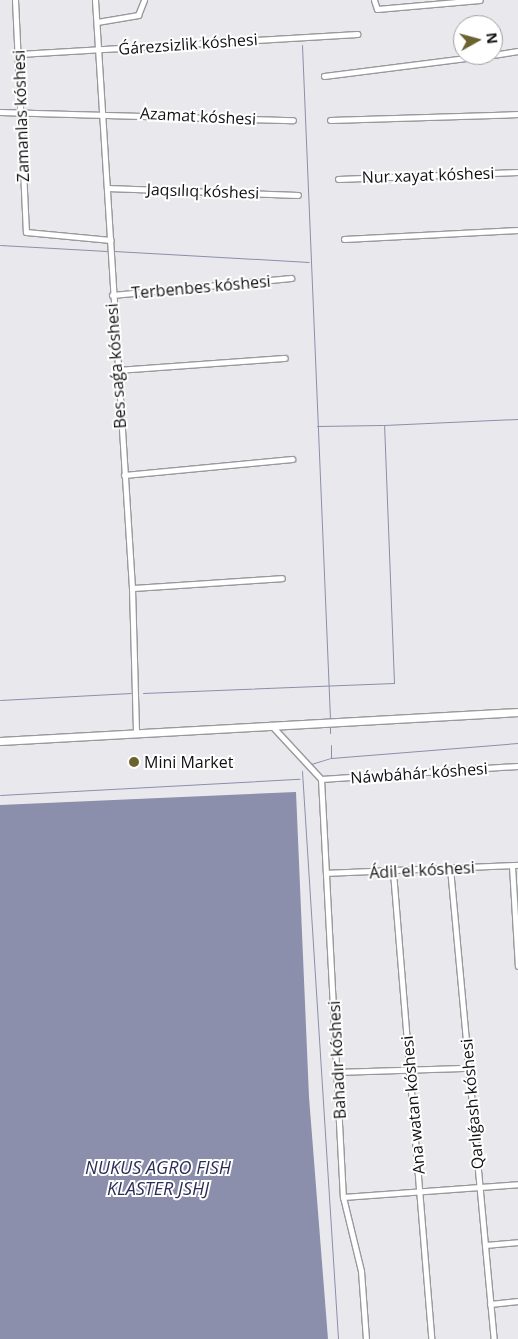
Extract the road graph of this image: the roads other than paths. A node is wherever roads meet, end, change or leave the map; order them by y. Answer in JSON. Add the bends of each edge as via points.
{"nodes":[{"id":1,"x":15,"y":0,"type":"edge"},
{"id":2,"x":95,"y":0,"type":"edge"},
{"id":3,"x":144,"y":0,"type":"edge"},
{"id":4,"x":374,"y":0,"type":"edge"},
{"id":5,"x":480,"y":0,"type":"edge"},
{"id":6,"x":97,"y":22,"type":"junction"},
{"id":7,"x":357,"y":34,"type":"dead end"},
{"id":8,"x":100,"y":50,"type":"junction"},
{"id":9,"x":518,"y":51,"type":"edge"},
{"id":10,"x":503,"y":53,"type":"edge"},
{"id":11,"x":19,"y":54,"type":"junction"},
{"id":12,"x":453,"y":60,"type":"edge"},
{"id":13,"x":324,"y":76,"type":"dead end"},
{"id":14,"x":0,"y":112,"type":"edge"},
{"id":15,"x":20,"y":112,"type":"junction"},
{"id":16,"x":103,"y":112,"type":"junction"},
{"id":17,"x":518,"y":114,"type":"edge"},
{"id":18,"x":293,"y":120,"type":"dead end"},
{"id":19,"x":330,"y":120,"type":"dead end"},
{"id":20,"x":518,"y":172,"type":"edge"},
{"id":21,"x":338,"y":179,"type":"dead end"},
{"id":22,"x":107,"y":188,"type":"junction"},
{"id":23,"x":298,"y":195,"type":"dead end"},
{"id":24,"x":518,"y":230,"type":"edge"},
{"id":25,"x":344,"y":239,"type":"dead end"},
{"id":26,"x":111,"y":240,"type":"junction"},
{"id":27,"x":291,"y":278,"type":"dead end"},
{"id":28,"x":112,"y":295,"type":"junction"},
{"id":29,"x":285,"y":358,"type":"dead end"},
{"id":30,"x":116,"y":370,"type":"junction"},
{"id":31,"x":292,"y":459,"type":"dead end"},
{"id":32,"x":124,"y":475,"type":"junction"},
{"id":33,"x":282,"y":578,"type":"dead end"},
{"id":34,"x":132,"y":588,"type":"junction"},
{"id":35,"x":518,"y":712,"type":"edge"},
{"id":36,"x":270,"y":724,"type":"junction"},
{"id":37,"x":136,"y":732,"type":"junction"},
{"id":38,"x":0,"y":741,"type":"edge"},
{"id":39,"x":518,"y":766,"type":"edge"},
{"id":40,"x":321,"y":779,"type":"junction"},
{"id":41,"x":515,"y":866,"type":"edge"},
{"id":42,"x":450,"y":868,"type":"junction"},
{"id":43,"x":393,"y":872,"type":"junction"},
{"id":44,"x":326,"y":873,"type":"junction"},
{"id":45,"x":518,"y":966,"type":"edge"},
{"id":46,"x":468,"y":1068,"type":"junction"},
{"id":47,"x":338,"y":1072,"type":"junction"},
{"id":48,"x":410,"y":1072,"type":"junction"},
{"id":49,"x":518,"y":1184,"type":"edge"},
{"id":50,"x":479,"y":1187,"type":"junction"},
{"id":51,"x":419,"y":1189,"type":"junction"},
{"id":52,"x":344,"y":1197,"type":"junction"},
{"id":53,"x":518,"y":1242,"type":"edge"},
{"id":54,"x":485,"y":1245,"type":"junction"},
{"id":55,"x":518,"y":1301,"type":"edge"},
{"id":56,"x":490,"y":1304,"type":"junction"},
{"id":57,"x":366,"y":1339,"type":"edge"},
{"id":58,"x":431,"y":1339,"type":"edge"},
{"id":59,"x":494,"y":1339,"type":"edge"}],
"edges":[{"from":1,"to":11,"type":"street","name":"Zamanlas kóshesi"},
{"from":2,"to":6,"type":"street","name":"Bes saǵa kóshesi"},
{"from":3,"to":6,"type":"street","via":[[138,15]]},
{"from":4,"to":5,"type":"street","via":[[377,9]]},
{"from":6,"to":8,"type":"street","name":"Bes saǵa kóshesi"},
{"from":7,"to":8,"type":"street","name":"Ǵárezsizlik kóshesi"},
{"from":8,"to":11,"type":"street","name":"Ǵárezsizlik kóshesi"},
{"from":8,"to":16,"type":"street","name":"Bes saǵa kóshesi"},
{"from":9,"to":10,"type":"street"},
{"from":11,"to":15,"type":"street","name":"Zamanlas kóshesi"},
{"from":12,"to":13,"type":"street"},
{"from":14,"to":15,"type":"street","name":"Azamat kóshesi"},
{"from":15,"to":16,"type":"street","name":"Azamat kóshesi"},
{"from":15,"to":26,"type":"street","name":"Zamanlas kóshesi","via":[[26,232]]},
{"from":16,"to":18,"type":"street","name":"Azamat kóshesi"},
{"from":16,"to":22,"type":"street","name":"Bes saǵa kóshesi"},
{"from":17,"to":19,"type":"street"},
{"from":20,"to":21,"type":"street","name":"Nur xayat kóshesi"},
{"from":22,"to":23,"type":"street","name":"Jaqsılıq kóshesi"},
{"from":22,"to":26,"type":"street","name":"Bes saǵa kóshesi"},
{"from":24,"to":25,"type":"street"},
{"from":26,"to":28,"type":"street","name":"Bes saǵa kóshesi"},
{"from":27,"to":28,"type":"street","name":"Terbenbes kóshesi"},
{"from":28,"to":30,"type":"street","name":"Bes saǵa kóshesi"},
{"from":29,"to":30,"type":"street"},
{"from":30,"to":32,"type":"street","name":"Bes saǵa kóshesi"},
{"from":31,"to":32,"type":"street"},
{"from":32,"to":34,"type":"street","name":"Bes saǵa kóshesi"},
{"from":33,"to":34,"type":"street"},
{"from":34,"to":37,"type":"street","name":"Bes saǵa kóshesi"},
{"from":35,"to":36,"type":"main road"},
{"from":36,"to":37,"type":"main road"},
{"from":36,"to":40,"type":"street"},
{"from":37,"to":38,"type":"main road"},
{"from":39,"to":40,"type":"street","name":"Náwbáhár kóshesi"},
{"from":40,"to":44,"type":"street","name":"Bahadır kóshesi"},
{"from":41,"to":42,"type":"street","name":"Ádil el kóshesi"},
{"from":41,"to":45,"type":"street"},
{"from":42,"to":43,"type":"street","name":"Ádil el kóshesi"},
{"from":42,"to":46,"type":"street","name":"Qarlıǵash kóshesi"},
{"from":43,"to":44,"type":"street","name":"Ádil el kóshesi"},
{"from":43,"to":48,"type":"street","name":"Ana watan kóshesi"},
{"from":44,"to":47,"type":"street","name":"Bahadır kóshesi"},
{"from":46,"to":48,"type":"street"},
{"from":46,"to":50,"type":"street","name":"Qarlıǵash kóshesi"},
{"from":47,"to":48,"type":"street"},
{"from":47,"to":52,"type":"street","name":"Bahadır kóshesi"},
{"from":48,"to":51,"type":"street","name":"Ana watan kóshesi"},
{"from":49,"to":50,"type":"street"},
{"from":50,"to":51,"type":"street"},
{"from":50,"to":54,"type":"street","name":"Qarlıǵash kóshesi"},
{"from":51,"to":52,"type":"street"},
{"from":51,"to":58,"type":"street","name":"Ana watan kóshesi"},
{"from":52,"to":57,"type":"street","name":"Bahadır kóshesi","via":[[361,1271]]},
{"from":53,"to":54,"type":"street"},
{"from":54,"to":56,"type":"street","name":"Qarlıǵash kóshesi"},
{"from":55,"to":56,"type":"street"},
{"from":56,"to":59,"type":"street","name":"Qarlıǵash kóshesi"}]}
